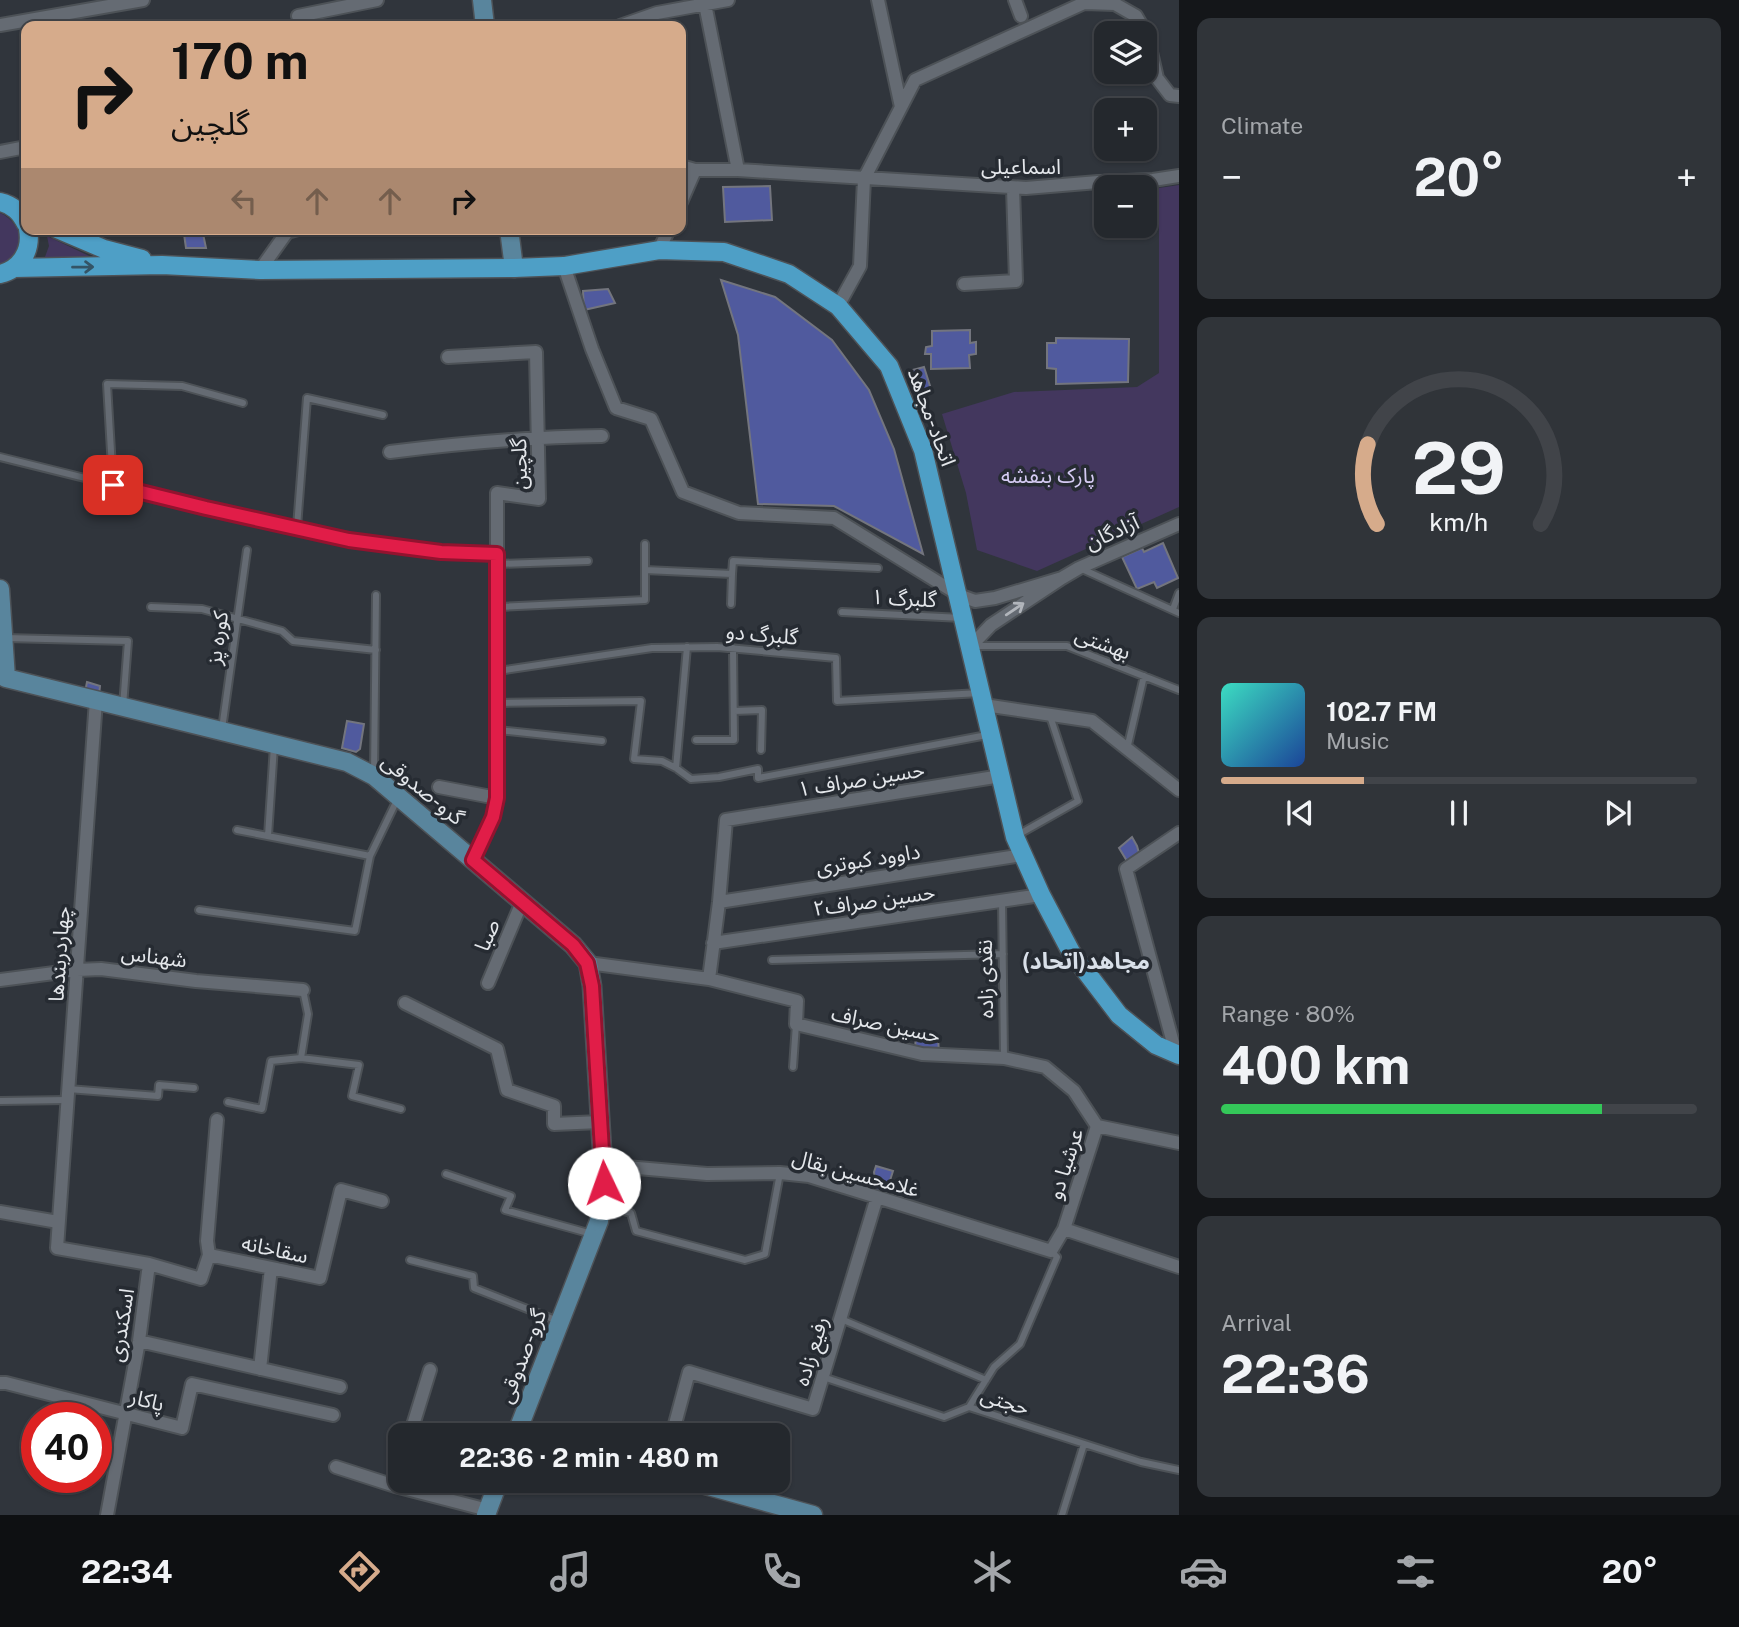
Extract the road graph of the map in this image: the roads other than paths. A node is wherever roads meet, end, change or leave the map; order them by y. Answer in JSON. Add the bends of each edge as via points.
{"nodes":[{"id":1,"x":143,"y":0,"type":"edge"},
{"id":2,"x":377,"y":0,"type":"edge"},
{"id":3,"x":482,"y":0,"type":"edge"},
{"id":4,"x":729,"y":0,"type":"edge"},
{"id":5,"x":878,"y":0,"type":"edge"},
{"id":6,"x":1015,"y":0,"type":"edge"},
{"id":7,"x":710,"y":2,"type":"edge"},
{"id":8,"x":337,"y":4,"type":"edge"},
{"id":9,"x":298,"y":16,"type":"dead end"},
{"id":10,"x":1021,"y":16,"type":"dead end"},
{"id":11,"x":21,"y":21,"type":"edge"},
{"id":12,"x":23,"y":21,"type":"edge"},
{"id":13,"x":484,"y":21,"type":"edge"},
{"id":14,"x":634,"y":21,"type":"edge"},
{"id":15,"x":0,"y":25,"type":"edge"},
{"id":16,"x":1179,"y":96,"type":"edge"},
{"id":17,"x":901,"y":107,"type":"junction"},
{"id":18,"x":21,"y":148,"type":"edge"},
{"id":19,"x":0,"y":152,"type":"edge"},
{"id":20,"x":686,"y":167,"type":"edge"},
{"id":21,"x":695,"y":170,"type":"junction"},
{"id":22,"x":738,"y":170,"type":"junction"},
{"id":23,"x":1179,"y":176,"type":"edge"},
{"id":24,"x":864,"y":179,"type":"junction"},
{"id":25,"x":1013,"y":188,"type":"junction"},
{"id":26,"x":686,"y":190,"type":"edge"},
{"id":27,"x":2,"y":198,"type":"edge"},
{"id":28,"x":21,"y":216,"type":"edge"},
{"id":29,"x":30,"y":235,"type":"edge"},
{"id":30,"x":71,"y":235,"type":"edge"},
{"id":31,"x":286,"y":235,"type":"edge"},
{"id":32,"x":510,"y":235,"type":"edge"},
{"id":33,"x":665,"y":235,"type":"edge"},
{"id":34,"x":659,"y":250,"type":"junction"},
{"id":35,"x":162,"y":265,"type":"junction"},
{"id":36,"x":564,"y":265,"type":"junction"},
{"id":37,"x":514,"y":268,"type":"junction"},
{"id":38,"x":260,"y":270,"type":"junction"},
{"id":39,"x":7,"y":271,"type":"edge"},
{"id":40,"x":964,"y":284,"type":"dead end"},
{"id":41,"x":838,"y":306,"type":"junction"},
{"id":42,"x":448,"y":357,"type":"dead end"},
{"id":43,"x":243,"y":403,"type":"dead end"},
{"id":44,"x":383,"y":415,"type":"dead end"},
{"id":45,"x":602,"y":436,"type":"dead end"},
{"id":46,"x":537,"y":437,"type":"junction"},
{"id":47,"x":390,"y":452,"type":"dead end"},
{"id":48,"x":0,"y":457,"type":"edge"},
{"id":49,"x":113,"y":485,"type":"junction"},
{"id":50,"x":1179,"y":524,"type":"edge"},
{"id":51,"x":297,"y":527,"type":"junction"},
{"id":52,"x":645,"y":544,"type":"dead end"},
{"id":53,"x":247,"y":550,"type":"dead end"},
{"id":54,"x":497,"y":559,"type":"junction"},
{"id":55,"x":588,"y":561,"type":"dead end"},
{"id":56,"x":878,"y":568,"type":"dead end"},
{"id":57,"x":1079,"y":568,"type":"junction"},
{"id":58,"x":645,"y":570,"type":"junction"},
{"id":59,"x":732,"y":574,"type":"junction"},
{"id":60,"x":1062,"y":578,"type":"junction"},
{"id":61,"x":0,"y":589,"type":"edge"},
{"id":62,"x":1179,"y":593,"type":"edge"},
{"id":63,"x":376,"y":595,"type":"dead end"},
{"id":64,"x":958,"y":595,"type":"junction"},
{"id":65,"x":731,"y":604,"type":"dead end"},
{"id":66,"x":151,"y":607,"type":"dead end"},
{"id":67,"x":498,"y":607,"type":"junction"},
{"id":68,"x":1176,"y":611,"type":"edge"},
{"id":69,"x":842,"y":612,"type":"dead end"},
{"id":70,"x":964,"y":618,"type":"junction"},
{"id":71,"x":237,"y":619,"type":"junction"},
{"id":72,"x":3,"y":638,"type":"junction"},
{"id":73,"x":971,"y":646,"type":"junction"},
{"id":74,"x":687,"y":647,"type":"junction"},
{"id":75,"x":733,"y":648,"type":"junction"},
{"id":76,"x":376,"y":650,"type":"junction"},
{"id":77,"x":498,"y":671,"type":"junction"},
{"id":78,"x":1144,"y":676,"type":"junction"},
{"id":79,"x":3,"y":677,"type":"edge"},
{"id":80,"x":1179,"y":690,"type":"edge"},
{"id":81,"x":983,"y":699,"type":"junction"},
{"id":82,"x":96,"y":700,"type":"junction"},
{"id":83,"x":498,"y":704,"type":"junction"},
{"id":84,"x":123,"y":706,"type":"junction"},
{"id":85,"x":734,"y":711,"type":"junction"},
{"id":86,"x":1050,"y":714,"type":"junction"},
{"id":87,"x":498,"y":730,"type":"junction"},
{"id":88,"x":222,"y":731,"type":"junction"},
{"id":89,"x":992,"y":734,"type":"junction"},
{"id":90,"x":696,"y":740,"type":"dead end"},
{"id":91,"x":602,"y":741,"type":"dead end"},
{"id":92,"x":274,"y":744,"type":"junction"},
{"id":93,"x":1127,"y":749,"type":"junction"},
{"id":94,"x":761,"y":750,"type":"dead end"},
{"id":95,"x":676,"y":768,"type":"junction"},
{"id":96,"x":374,"y":776,"type":"junction"},
{"id":97,"x":1001,"y":776,"type":"junction"},
{"id":98,"x":439,"y":787,"type":"dead end"},
{"id":99,"x":1179,"y":790,"type":"edge"},
{"id":100,"x":398,"y":796,"type":"junction"},
{"id":101,"x":497,"y":798,"type":"junction"},
{"id":102,"x":237,"y":831,"type":"dead end"},
{"id":103,"x":1179,"y":833,"type":"edge"},
{"id":104,"x":268,"y":836,"type":"junction"},
{"id":105,"x":1015,"y":836,"type":"junction"},
{"id":106,"x":1023,"y":855,"type":"junction"},
{"id":107,"x":370,"y":856,"type":"junction"},
{"id":108,"x":473,"y":860,"type":"junction"},
{"id":109,"x":1041,"y":895,"type":"junction"},
{"id":110,"x":1002,"y":900,"type":"junction"},
{"id":111,"x":522,"y":902,"type":"junction"},
{"id":112,"x":719,"y":902,"type":"junction"},
{"id":113,"x":199,"y":910,"type":"dead end"},
{"id":114,"x":713,"y":943,"type":"junction"},
{"id":115,"x":1003,"y":954,"type":"junction"},
{"id":116,"x":772,"y":960,"type":"dead end"},
{"id":117,"x":587,"y":963,"type":"junction"},
{"id":118,"x":77,"y":970,"type":"junction"},
{"id":119,"x":709,"y":979,"type":"junction"},
{"id":120,"x":0,"y":980,"type":"edge"},
{"id":121,"x":488,"y":983,"type":"dead end"},
{"id":122,"x":303,"y":990,"type":"joint"},
{"id":123,"x":405,"y":1003,"type":"dead end"},
{"id":124,"x":1179,"y":1008,"type":"edge"},
{"id":125,"x":1164,"y":1012,"type":"junction"},
{"id":126,"x":796,"y":1024,"type":"junction"},
{"id":127,"x":1177,"y":1054,"type":"edge"},
{"id":128,"x":301,"y":1058,"type":"junction"},
{"id":129,"x":1004,"y":1058,"type":"junction"},
{"id":130,"x":793,"y":1067,"type":"dead end"},
{"id":131,"x":194,"y":1088,"type":"dead end"},
{"id":132,"x":68,"y":1094,"type":"junction"},
{"id":133,"x":0,"y":1101,"type":"edge"},
{"id":134,"x":228,"y":1102,"type":"dead end"},
{"id":135,"x":401,"y":1109,"type":"dead end"},
{"id":136,"x":217,"y":1120,"type":"dead end"},
{"id":137,"x":600,"y":1122,"type":"junction"},
{"id":138,"x":1097,"y":1126,"type":"junction"},
{"id":139,"x":1179,"y":1143,"type":"edge"},
{"id":140,"x":603,"y":1165,"type":"junction"},
{"id":141,"x":780,"y":1173,"type":"junction"},
{"id":142,"x":446,"y":1174,"type":"dead end"},
{"id":143,"x":877,"y":1198,"type":"junction"},
{"id":144,"x":382,"y":1201,"type":"dead end"},
{"id":145,"x":601,"y":1205,"type":"junction"},
{"id":146,"x":0,"y":1212,"type":"edge"},
{"id":147,"x":59,"y":1217,"type":"junction"},
{"id":148,"x":1064,"y":1229,"type":"junction"},
{"id":149,"x":594,"y":1234,"type":"junction"},
{"id":150,"x":1051,"y":1251,"type":"junction"},
{"id":151,"x":209,"y":1255,"type":"junction"},
{"id":152,"x":410,"y":1260,"type":"dead end"},
{"id":153,"x":149,"y":1264,"type":"junction"},
{"id":154,"x":1179,"y":1267,"type":"edge"},
{"id":155,"x":271,"y":1268,"type":"junction"},
{"id":156,"x":841,"y":1319,"type":"junction"},
{"id":157,"x":560,"y":1322,"type":"junction"},
{"id":158,"x":139,"y":1341,"type":"junction"},
{"id":159,"x":260,"y":1369,"type":"junction"},
{"id":160,"x":430,"y":1370,"type":"dead end"},
{"id":161,"x":822,"y":1377,"type":"junction"},
{"id":162,"x":986,"y":1380,"type":"junction"},
{"id":163,"x":0,"y":1383,"type":"edge"},
{"id":164,"x":340,"y":1387,"type":"dead end"},
{"id":165,"x":969,"y":1406,"type":"junction"},
{"id":166,"x":125,"y":1415,"type":"junction"},
{"id":167,"x":333,"y":1415,"type":"dead end"},
{"id":168,"x":414,"y":1423,"type":"edge"},
{"id":169,"x":522,"y":1423,"type":"edge"},
{"id":170,"x":675,"y":1423,"type":"edge"},
{"id":171,"x":1084,"y":1444,"type":"junction"},
{"id":172,"x":336,"y":1467,"type":"dead end"},
{"id":173,"x":1179,"y":1470,"type":"edge"},
{"id":174,"x":388,"y":1484,"type":"edge"},
{"id":175,"x":419,"y":1493,"type":"edge"},
{"id":176,"x":494,"y":1493,"type":"edge"},
{"id":177,"x":734,"y":1493,"type":"edge"},
{"id":178,"x":487,"y":1513,"type":"edge"},
{"id":179,"x":107,"y":1515,"type":"edge"},
{"id":180,"x":813,"y":1515,"type":"edge"},
{"id":181,"x":1062,"y":1515,"type":"edge"}],
"edges":[{"from":1,"to":12,"type":"street"},
{"from":2,"to":8,"type":"street"},
{"from":3,"to":13,"type":"street"},
{"from":4,"to":7,"type":"street"},
{"from":5,"to":17,"type":"street"},
{"from":6,"to":10,"type":"street"},
{"from":7,"to":14,"type":"street"},
{"from":7,"to":22,"type":"street"},
{"from":8,"to":9,"type":"street"},
{"from":11,"to":15,"type":"street"},
{"from":16,"to":17,"type":"street","via":[[1170,94],[1157,78],[1147,35],[1136,16],[1115,4],[1084,4],[915,80]]},
{"from":17,"to":24,"type":"street"},
{"from":18,"to":19,"type":"street"},
{"from":20,"to":21,"type":"street","name":"اسماعیلی"},
{"from":21,"to":22,"type":"street","name":"اسماعیلی"},
{"from":21,"to":26,"type":"street"},
{"from":22,"to":24,"type":"street","name":"اسماعیلی"},
{"from":23,"to":25,"type":"street","name":"اسماعیلی"},
{"from":24,"to":25,"type":"street","name":"اسماعیلی"},
{"from":24,"to":41,"type":"street","via":[[860,266]]},
{"from":25,"to":40,"type":"street","via":[[1016,281]]},
{"from":27,"to":28,"type":"main road"},
{"from":29,"to":39,"type":"main road","via":[[23,260]]},
{"from":30,"to":35,"type":"main road"},
{"from":31,"to":38,"type":"street"},
{"from":32,"to":37,"type":"street"},
{"from":33,"to":34,"type":"street"},
{"from":34,"to":36,"type":"main road","name":"اتحاد-مجاهد"},
{"from":34,"to":41,"type":"main road","name":"اتحاد-مجاهد","via":[[724,252],[789,274]]},
{"from":35,"to":38,"type":"main road","name":"اتحاد-مجاهد"},
{"from":39,"to":35,"type":"main road","one_way":true},
{"from":36,"to":37,"type":"main road","name":"اتحاد-مجاهد"},
{"from":36,"to":64,"type":"street","via":[[616,408],[651,419],[683,492],[738,513],[834,519]]},
{"from":37,"to":38,"type":"main road","name":"اتحاد-مجاهد"},
{"from":41,"to":64,"type":"main road","name":"اتحاد-مجاهد","via":[[889,366],[923,450]]},
{"from":42,"to":46,"type":"street","name":"گلچین","via":[[536,352]]},
{"from":43,"to":49,"type":"lane","via":[[182,386],[107,384]]},
{"from":44,"to":51,"type":"lane","via":[[307,398]]},
{"from":45,"to":46,"type":"street"},
{"from":46,"to":47,"type":"street"},
{"from":46,"to":54,"type":"street","name":"گلچین","via":[[539,499],[497,493]]},
{"from":48,"to":49,"type":"lane"},
{"from":49,"to":51,"type":"lane"},
{"from":50,"to":57,"type":"street","name":"آزادگان"},
{"from":51,"to":54,"type":"lane","via":[[349,540]]},
{"from":52,"to":58,"type":"lane"},
{"from":53,"to":71,"type":"lane","name":"کوره پز"},
{"from":54,"to":55,"type":"lane"},
{"from":54,"to":67,"type":"street","name":"گلچین"},
{"from":56,"to":59,"type":"lane","via":[[733,561]]},
{"from":57,"to":60,"type":"street","name":"آزادگان"},
{"from":57,"to":68,"type":"lane"},
{"from":58,"to":59,"type":"lane"},
{"from":58,"to":67,"type":"lane","via":[[645,600]]},
{"from":59,"to":65,"type":"lane"},
{"from":60,"to":64,"type":"street","via":[[995,598],[975,601]]},
{"from":73,"to":60,"type":"street","one_way":true,"via":[[991,625]]},
{"from":61,"to":72,"type":"street","name":"گرو-صدوقی"},
{"from":62,"to":68,"type":"lane"},
{"from":63,"to":76,"type":"lane"},
{"from":64,"to":70,"type":"main road","name":"اتحاد-مجاهد"},
{"from":66,"to":71,"type":"lane","via":[[201,609]]},
{"from":67,"to":77,"type":"street","name":"گلچین"},
{"from":69,"to":70,"type":"lane","name":"گلبرگ ۱"},
{"from":70,"to":73,"type":"main road","name":"اتحاد-مجاهد"},
{"from":71,"to":76,"type":"lane","via":[[282,631],[293,641]]},
{"from":71,"to":88,"type":"lane","name":"کوره پز"},
{"from":72,"to":79,"type":"street","name":"گرو-صدوقی"},
{"from":72,"to":84,"type":"lane","via":[[128,641]]},
{"from":73,"to":78,"type":"lane","name":"بهشتی","via":[[1067,646]]},
{"from":73,"to":81,"type":"main road","name":"اتحاد-مجاهد"},
{"from":74,"to":75,"type":"lane","name":"گلبرگ دو"},
{"from":74,"to":77,"type":"lane","name":"گلبرگ دو"},
{"from":74,"to":95,"type":"lane"},
{"from":75,"to":81,"type":"lane","name":"گلبرگ دو","via":[[836,658],[836,701]]},
{"from":75,"to":85,"type":"lane"},
{"from":76,"to":96,"type":"lane"},
{"from":77,"to":83,"type":"street","name":"گلچین"},
{"from":78,"to":80,"type":"lane","name":"بهشتی"},
{"from":78,"to":93,"type":"lane"},
{"from":79,"to":82,"type":"street","name":"گرو-صدوقی"},
{"from":81,"to":86,"type":"street"},
{"from":81,"to":89,"type":"main road","name":"اتحاد-مجاهد"},
{"from":82,"to":84,"type":"street","name":"گرو-صدوقی"},
{"from":82,"to":118,"type":"street","name":"چهاردربندها"},
{"from":83,"to":87,"type":"street","name":"گلچین"},
{"from":83,"to":95,"type":"lane","via":[[641,701],[634,759],[662,761]]},
{"from":84,"to":88,"type":"street","name":"گرو-صدوقی"},
{"from":85,"to":90,"type":"lane","via":[[734,740]]},
{"from":85,"to":94,"type":"lane","via":[[762,710]]},
{"from":86,"to":93,"type":"street","via":[[1092,721]]},
{"from":86,"to":105,"type":"lane","via":[[1078,801]]},
{"from":87,"to":91,"type":"lane"},
{"from":87,"to":101,"type":"street","name":"گلچین"},
{"from":88,"to":92,"type":"street","name":"گرو-صدوقی"},
{"from":89,"to":95,"type":"lane","via":[[758,778],[758,769],[691,779]]},
{"from":89,"to":97,"type":"main road","name":"اتحاد-مجاهد"},
{"from":92,"to":96,"type":"street","name":"گرو-صدوقی","via":[[347,762]]},
{"from":92,"to":104,"type":"lane"},
{"from":93,"to":99,"type":"street"},
{"from":96,"to":100,"type":"street","name":"گرو-صدوقی"},
{"from":97,"to":105,"type":"main road","name":"اتحاد-مجاهد"},
{"from":97,"to":112,"type":"street","name":"حسین صراف ۱","via":[[726,820]]},
{"from":98,"to":101,"type":"street"},
{"from":100,"to":107,"type":"lane"},
{"from":100,"to":108,"type":"street","name":"گرو-صدوقی"},
{"from":101,"to":108,"type":"street","name":"گلچین"},
{"from":102,"to":104,"type":"lane"},
{"from":103,"to":125,"type":"street","via":[[1126,869]]},
{"from":104,"to":107,"type":"lane"},
{"from":105,"to":106,"type":"main road","name":"اتحاد-مجاهد"},
{"from":106,"to":109,"type":"main road","name":"اتحاد-مجاهد"},
{"from":106,"to":112,"type":"street","name":"داوود کبوتری"},
{"from":107,"to":113,"type":"lane","via":[[355,931]]},
{"from":108,"to":111,"type":"street","name":"گرو-صدوقی"},
{"from":109,"to":110,"type":"street","name":"حسین صراف۲"},
{"from":109,"to":127,"type":"main road","name":"اتحاد-مجاهد","via":[[1072,952],[1119,1016],[1156,1045]]},
{"from":110,"to":114,"type":"street","name":"حسین صراف۲"},
{"from":110,"to":115,"type":"lane","name":"نقدی زاده"},
{"from":111,"to":117,"type":"street","name":"گرو-صدوقی","via":[[573,945]]},
{"from":111,"to":121,"type":"street","name":"صبا"},
{"from":112,"to":114,"type":"street"},
{"from":114,"to":119,"type":"street"},
{"from":115,"to":116,"type":"lane"},
{"from":115,"to":129,"type":"lane","name":"نقدی زاده"},
{"from":117,"to":119,"type":"street"},
{"from":117,"to":137,"type":"street","name":"گرو-صدوقی"},
{"from":118,"to":120,"type":"street","name":"شهناس"},
{"from":118,"to":122,"type":"street","name":"شهناس"},
{"from":118,"to":132,"type":"street","name":"چهاردربندها"},
{"from":119,"to":126,"type":"street","via":[[797,1001]]},
{"from":122,"to":128,"type":"lane","via":[[308,1014]]},
{"from":123,"to":137,"type":"street","via":[[497,1049],[507,1090],[554,1106],[554,1124]]},
{"from":124,"to":125,"type":"street"},
{"from":125,"to":127,"type":"street"},
{"from":126,"to":129,"type":"street","name":"حسین صراف","via":[[922,1054]]},
{"from":126,"to":130,"type":"lane"},
{"from":128,"to":134,"type":"lane","via":[[271,1061],[262,1109]]},
{"from":128,"to":135,"type":"lane","via":[[359,1065],[352,1096]]},
{"from":129,"to":138,"type":"street","name":"حسین صراف","via":[[1045,1067],[1074,1091]]},
{"from":131,"to":132,"type":"lane","via":[[159,1085],[158,1096]]},
{"from":132,"to":133,"type":"lane"},
{"from":132,"to":147,"type":"street","name":"چهاردربندها"},
{"from":136,"to":151,"type":"street"},
{"from":137,"to":140,"type":"street","name":"گرو-صدوقی"},
{"from":138,"to":139,"type":"street","name":"عرشیا دو"},
{"from":138,"to":148,"type":"street","name":"عرشیا دو"},
{"from":140,"to":141,"type":"street","name":"غلامحسین بقال","via":[[707,1174]]},
{"from":140,"to":145,"type":"street","name":"گرو-صدوقی"},
{"from":141,"to":143,"type":"street","name":"غلامحسین بقال","via":[[809,1176]]},
{"from":141,"to":145,"type":"lane","via":[[765,1254],[745,1260],[636,1231],[631,1213]]},
{"from":142,"to":149,"type":"lane","via":[[510,1196],[505,1210]]},
{"from":143,"to":150,"type":"street","name":"غلامحسین بقال"},
{"from":143,"to":156,"type":"street","name":"رفیع زاده"},
{"from":144,"to":155,"type":"street","name":"سقاخانه","via":[[341,1190],[320,1278]]},
{"from":145,"to":149,"type":"street","name":"گرو-صدوقی"},
{"from":146,"to":147,"type":"street"},
{"from":147,"to":153,"type":"street","via":[[57,1248]]},
{"from":148,"to":150,"type":"street","name":"عرشیا دو"},
{"from":148,"to":154,"type":"street"},
{"from":149,"to":157,"type":"street","name":"گرو-صدوقی"},
{"from":150,"to":162,"type":"lane","via":[[1057,1256],[1020,1343]]},
{"from":151,"to":153,"type":"street","name":"سقاخانه","via":[[201,1279]]},
{"from":151,"to":155,"type":"street","name":"سقاخانه"},
{"from":152,"to":157,"type":"lane","via":[[473,1276],[474,1288]]},
{"from":153,"to":158,"type":"street","name":"اسکندری"},
{"from":155,"to":159,"type":"street"},
{"from":156,"to":161,"type":"street","name":"رفیع زاده"},
{"from":156,"to":162,"type":"lane"},
{"from":157,"to":169,"type":"street","name":"گرو-صدوقی"},
{"from":158,"to":159,"type":"street"},
{"from":158,"to":166,"type":"street","name":"اسکندری"},
{"from":159,"to":164,"type":"street"},
{"from":160,"to":168,"type":"street"},
{"from":161,"to":165,"type":"lane","name":"حجتی","via":[[944,1417]]},
{"from":161,"to":170,"type":"street","name":"رفیع زاده","via":[[813,1409],[689,1372]]},
{"from":162,"to":165,"type":"lane"},
{"from":163,"to":166,"type":"street","name":"پاکار"},
{"from":165,"to":171,"type":"lane","name":"حجتی"},
{"from":166,"to":167,"type":"street","name":"پاکار","via":[[183,1429],[192,1384]]},
{"from":166,"to":179,"type":"street","name":"اسکندری"},
{"from":171,"to":173,"type":"lane","name":"حجتی"},
{"from":171,"to":181,"type":"lane"},
{"from":172,"to":174,"type":"street"},
{"from":175,"to":178,"type":"street"},
{"from":176,"to":178,"type":"street"},
{"from":177,"to":180,"type":"street"}]}
